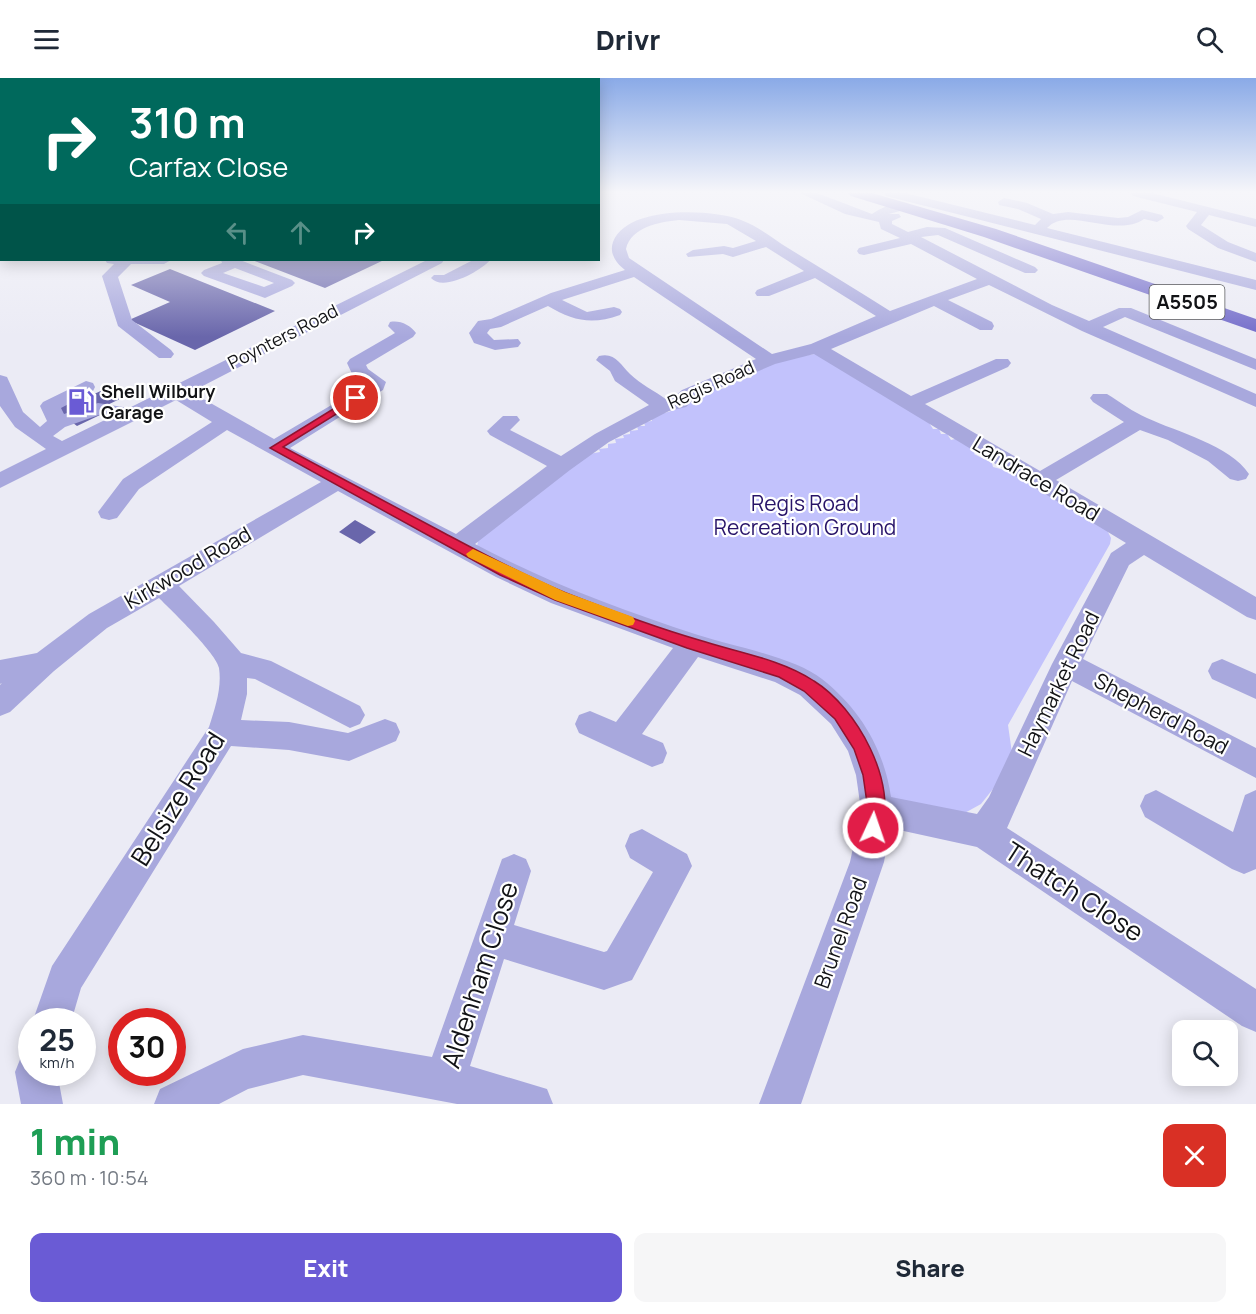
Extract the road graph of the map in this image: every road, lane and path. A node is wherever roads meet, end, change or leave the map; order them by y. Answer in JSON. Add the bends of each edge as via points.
{"nodes":[{"id":1,"x":621,"y":241,"type":"edge"},
{"id":2,"x":770,"y":241,"type":"joint"},
{"id":3,"x":899,"y":241,"type":"edge"},
{"id":4,"x":919,"y":241,"type":"edge"},
{"id":5,"x":963,"y":241,"type":"edge"},
{"id":6,"x":1004,"y":241,"type":"edge"},
{"id":7,"x":1077,"y":241,"type":"edge"},
{"id":8,"x":1214,"y":241,"type":"edge"},
{"id":9,"x":864,"y":251,"type":"dead end"},
{"id":10,"x":693,"y":254,"type":"dead end"},
{"id":11,"x":1256,"y":258,"type":"edge"},
{"id":12,"x":118,"y":261,"type":"edge"},
{"id":13,"x":477,"y":262,"type":"edge"},
{"id":14,"x":1209,"y":264,"type":"dead end"},
{"id":15,"x":419,"y":265,"type":"edge"},
{"id":16,"x":1256,"y":266,"type":"edge"},
{"id":17,"x":438,"y":269,"type":"edge"},
{"id":18,"x":1030,"y":270,"type":"dead end"},
{"id":19,"x":636,"y":271,"type":"junction"},
{"id":20,"x":818,"y":271,"type":"junction"},
{"id":21,"x":991,"y":279,"type":"junction"},
{"id":22,"x":1256,"y":285,"type":"edge"},
{"id":23,"x":763,"y":293,"type":"dead end"},
{"id":24,"x":549,"y":299,"type":"junction"},
{"id":25,"x":935,"y":300,"type":"junction"},
{"id":26,"x":614,"y":312,"type":"dead end"},
{"id":27,"x":888,"y":317,"type":"junction"},
{"id":28,"x":984,"y":326,"type":"dead end"},
{"id":29,"x":1256,"y":326,"type":"edge"},
{"id":30,"x":1088,"y":327,"type":"junction"},
{"id":31,"x":407,"y":332,"type":"dead end"},
{"id":32,"x":512,"y":343,"type":"dead end"},
{"id":33,"x":817,"y":348,"type":"junction"},
{"id":34,"x":165,"y":354,"type":"dead end"},
{"id":35,"x":605,"y":360,"type":"dead end"},
{"id":36,"x":769,"y":360,"type":"junction"},
{"id":37,"x":1002,"y":363,"type":"dead end"},
{"id":38,"x":1256,"y":365,"type":"edge"},
{"id":39,"x":0,"y":381,"type":"edge"},
{"id":40,"x":86,"y":387,"type":"dead end"},
{"id":41,"x":177,"y":392,"type":"junction"},
{"id":42,"x":1100,"y":398,"type":"dead end"},
{"id":43,"x":1256,"y":400,"type":"edge"},
{"id":44,"x":909,"y":404,"type":"junction"},
{"id":45,"x":663,"y":406,"type":"junction"},
{"id":46,"x":132,"y":414,"type":"junction"},
{"id":47,"x":510,"y":420,"type":"dead end"},
{"id":48,"x":226,"y":422,"type":"junction"},
{"id":49,"x":1138,"y":422,"type":"junction"},
{"id":50,"x":58,"y":423,"type":"junction"},
{"id":51,"x":40,"y":436,"type":"junction"},
{"id":52,"x":275,"y":448,"type":"junction"},
{"id":53,"x":61,"y":450,"type":"junction"},
{"id":54,"x":562,"y":465,"type":"junction"},
{"id":55,"x":1238,"y":474,"type":"dead end"},
{"id":56,"x":0,"y":481,"type":"edge"},
{"id":57,"x":1039,"y":481,"type":"junction"},
{"id":58,"x":338,"y":482,"type":"junction"},
{"id":59,"x":109,"y":512,"type":"dead end"},
{"id":60,"x":1142,"y":544,"type":"junction"},
{"id":61,"x":458,"y":545,"type":"junction"},
{"id":62,"x":161,"y":584,"type":"junction"},
{"id":63,"x":1256,"y":610,"type":"edge"},
{"id":64,"x":692,"y":644,"type":"junction"},
{"id":65,"x":44,"y":663,"type":"junction"},
{"id":66,"x":233,"y":663,"type":"junction"},
{"id":67,"x":1066,"y":664,"type":"junction"},
{"id":68,"x":1222,"y":671,"type":"dead end"},
{"id":69,"x":0,"y":672,"type":"edge"},
{"id":70,"x":1256,"y":687,"type":"edge"},
{"id":71,"x":0,"y":703,"type":"edge"},
{"id":72,"x":350,"y":715,"type":"dead end"},
{"id":73,"x":590,"y":724,"type":"dead end"},
{"id":74,"x":223,"y":732,"type":"junction"},
{"id":75,"x":385,"y":732,"type":"dead end"},
{"id":76,"x":621,"y":739,"type":"junction"},
{"id":77,"x":652,"y":753,"type":"dead end"},
{"id":78,"x":1256,"y":764,"type":"edge"},
{"id":79,"x":1156,"y":806,"type":"dead end"},
{"id":80,"x":1256,"y":806,"type":"edge"},
{"id":81,"x":877,"y":810,"type":"junction"},
{"id":82,"x":984,"y":832,"type":"junction"},
{"id":83,"x":642,"y":846,"type":"dead end"},
{"id":84,"x":514,"y":871,"type":"dead end"},
{"id":85,"x":493,"y":937,"type":"junction"},
{"id":86,"x":56,"y":1008,"type":"edge"},
{"id":87,"x":1256,"y":1012,"type":"edge"},
{"id":88,"x":445,"y":1080,"type":"junction"},
{"id":89,"x":39,"y":1086,"type":"edge"},
{"id":90,"x":179,"y":1102,"type":"edge"},
{"id":91,"x":42,"y":1104,"type":"edge"},
{"id":92,"x":532,"y":1104,"type":"edge"},
{"id":93,"x":780,"y":1104,"type":"edge"}],
"edges":[{"from":1,"to":19,"type":"street","via":[[622,260]]},
{"from":2,"to":10,"type":"street","via":[[737,256],[724,250]]},
{"from":2,"to":20,"type":"street"},
{"from":3,"to":9,"type":"street"},
{"from":4,"to":21,"type":"street"},
{"from":5,"to":18,"type":"street"},
{"from":6,"to":29,"type":"main road","number":"A5505"},
{"from":7,"to":22,"type":"street"},
{"from":8,"to":11,"type":"street"},
{"from":12,"to":34,"type":"street","via":[[111,276],[124,322]]},
{"from":13,"to":17,"type":"street","name":"Poynters Road","via":[[445,280]]},
{"from":14,"to":16,"type":"street"},
{"from":15,"to":17,"type":"street","name":"Poynters Road"},
{"from":15,"to":41,"type":"street","name":"Poynters Road"},
{"from":19,"to":24,"type":"street"},
{"from":19,"to":36,"type":"street"},
{"from":20,"to":23,"type":"street"},
{"from":20,"to":27,"type":"street"},
{"from":21,"to":25,"type":"street","name":"Regis Road"},
{"from":21,"to":30,"type":"street"},
{"from":24,"to":26,"type":"street","via":[[583,318]]},
{"from":24,"to":32,"type":"street","via":[[484,325],[478,333],[488,344]]},
{"from":25,"to":27,"type":"street","name":"Regis Road"},
{"from":25,"to":28,"type":"street"},
{"from":27,"to":33,"type":"street","name":"Regis Road"},
{"from":30,"to":38,"type":"street","via":[[1125,310]]},
{"from":30,"to":43,"type":"street"},
{"from":31,"to":52,"type":"street","via":[[350,360],[377,382],[376,386]]},
{"from":33,"to":36,"type":"street","name":"Regis Road"},
{"from":33,"to":44,"type":"street","name":"Landrace Road"},
{"from":35,"to":45,"type":"street"},
{"from":36,"to":45,"type":"street","name":"Regis Road","via":[[689,394],[679,403]]},
{"from":37,"to":44,"type":"street"},
{"from":39,"to":51,"type":"street","via":[[7,405],[22,424]]},
{"from":40,"to":50,"type":"street","via":[[50,406]]},
{"from":41,"to":46,"type":"street","name":"Poynters Road"},
{"from":41,"to":48,"type":"street","name":"Brunel Road"},
{"from":42,"to":49,"type":"street"},
{"from":44,"to":57,"type":"street","name":"Landrace Road"},
{"from":45,"to":54,"type":"street","name":"Regis Road","via":[[602,438]]},
{"from":46,"to":50,"type":"street","via":[[98,409]]},
{"from":46,"to":53,"type":"street","name":"Poynters Road"},
{"from":47,"to":54,"type":"street","via":[[497,431]]},
{"from":48,"to":52,"type":"street","name":"Brunel Road"},
{"from":48,"to":59,"type":"street","via":[[131,484]]},
{"from":49,"to":55,"type":"street","via":[[1215,456]]},
{"from":49,"to":57,"type":"street"},
{"from":50,"to":51,"type":"street"},
{"from":51,"to":53,"type":"street"},
{"from":52,"to":58,"type":"street","name":"Brunel Road"},
{"from":53,"to":56,"type":"street","name":"Poynters Road"},
{"from":54,"to":61,"type":"street","name":"Regis Road"},
{"from":57,"to":60,"type":"street","name":"Landrace Road"},
{"from":58,"to":61,"type":"street","name":"Brunel Road"},
{"from":58,"to":62,"type":"street","name":"Kirkwood Road"},
{"from":60,"to":63,"type":"street","name":"Landrace Road"},
{"from":60,"to":67,"type":"street","name":"Haymarket Road","via":[[1120,559]]},
{"from":61,"to":64,"type":"street","name":"Brunel Road","via":[[560,596]]},
{"from":62,"to":65,"type":"street","name":"Kirkwood Road","via":[[98,621]]},
{"from":62,"to":66,"type":"street"},
{"from":64,"to":76,"type":"street"},
{"from":64,"to":81,"type":"street","name":"Brunel Road","via":[[784,673],[810,686],[841,715],[861,745],[872,775]]},
{"from":65,"to":69,"type":"street","name":"Kirkwood Road"},
{"from":65,"to":71,"type":"street","name":"Kirkwood Road"},
{"from":66,"to":72,"type":"street","via":[[261,669]]},
{"from":66,"to":74,"type":"street","name":"Belsize Road","via":[[233,694]]},
{"from":67,"to":78,"type":"street","name":"Shepherd Road"},
{"from":67,"to":82,"type":"street","name":"Haymarket Road","via":[[1000,808]]},
{"from":68,"to":70,"type":"street"},
{"from":73,"to":76,"type":"street"},
{"from":74,"to":75,"type":"street","via":[[289,736],[349,747]]},
{"from":74,"to":86,"type":"street","name":"Belsize Road","via":[[65,979]]},
{"from":76,"to":77,"type":"street"},
{"from":79,"to":80,"type":"street","via":[[1244,856]]},
{"from":81,"to":82,"type":"street","name":"Thatch Close"},
{"from":81,"to":93,"type":"street","name":"Brunel Road","via":[[867,862]]},
{"from":82,"to":87,"type":"street","name":"Thatch Close"},
{"from":83,"to":85,"type":"street","via":[[675,866],[619,967],[604,971]]},
{"from":84,"to":85,"type":"street","name":"Aldenham Close"},
{"from":85,"to":88,"type":"street","name":"Aldenham Close"},
{"from":88,"to":90,"type":"street","via":[[303,1055],[243,1070]]},
{"from":88,"to":92,"type":"street"},
{"from":89,"to":91,"type":"street"}]}
